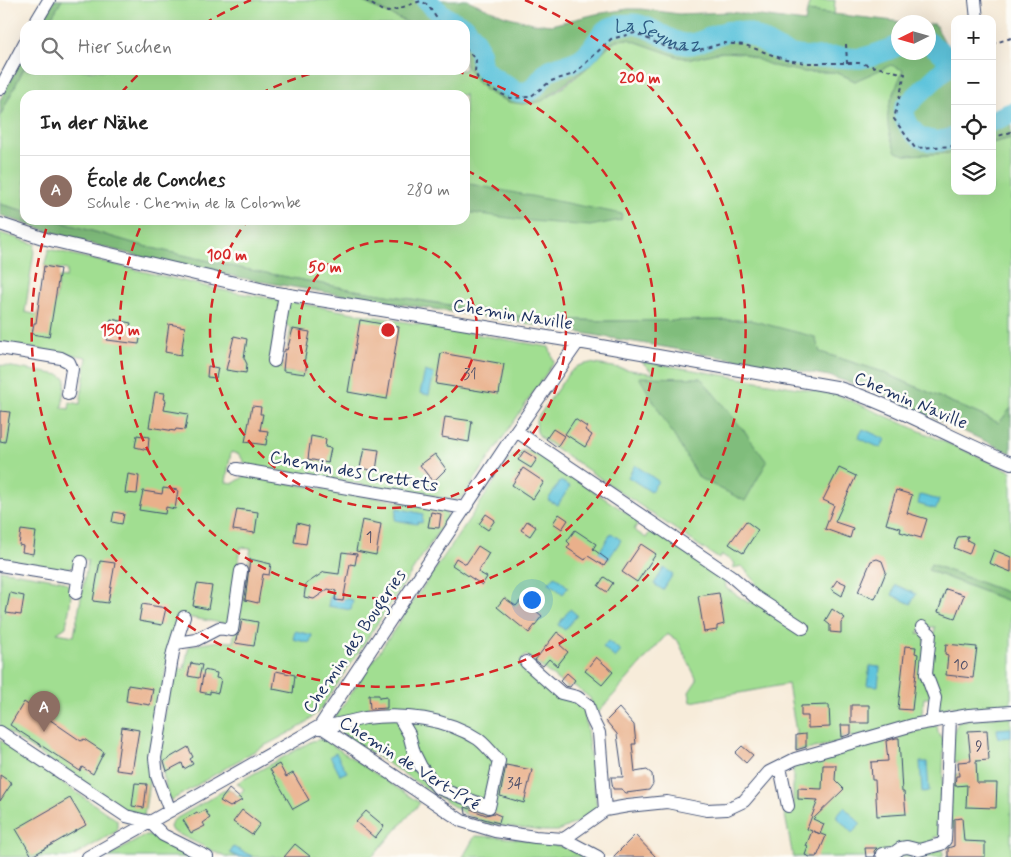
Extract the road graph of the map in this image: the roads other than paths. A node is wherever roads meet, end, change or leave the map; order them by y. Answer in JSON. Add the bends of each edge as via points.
{"nodes":[{"id":1,"x":49,"y":0,"type":"edge"},
{"id":2,"x":975,"y":0,"type":"edge"},
{"id":3,"x":977,"y":15,"type":"edge"},
{"id":4,"x":37,"y":20,"type":"edge"},
{"id":5,"x":20,"y":51,"type":"edge"},
{"id":6,"x":0,"y":89,"type":"edge"},
{"id":7,"x":0,"y":224,"type":"edge"},
{"id":8,"x":285,"y":294,"type":"junction"},
{"id":9,"x":578,"y":342,"type":"junction"},
{"id":10,"x":0,"y":348,"type":"edge"},
{"id":11,"x":274,"y":361,"type":"dead end"},
{"id":12,"x":68,"y":394,"type":"dead end"},
{"id":13,"x":516,"y":431,"type":"junction"},
{"id":14,"x":1011,"y":463,"type":"edge"},
{"id":15,"x":237,"y":469,"type":"dead end"},
{"id":16,"x":465,"y":508,"type":"junction"},
{"id":17,"x":81,"y":562,"type":"dead end"},
{"id":18,"x":0,"y":564,"type":"edge"},
{"id":19,"x":241,"y":571,"type":"dead end"},
{"id":20,"x":79,"y":578,"type":"junction"},
{"id":21,"x":76,"y":593,"type":"dead end"},
{"id":22,"x":184,"y":618,"type":"dead end"},
{"id":23,"x":803,"y":628,"type":"dead end"},
{"id":24,"x":927,"y":629,"type":"dead end"},
{"id":25,"x":176,"y":643,"type":"junction"},
{"id":26,"x":526,"y":662,"type":"dead end"},
{"id":27,"x":1011,"y":712,"type":"edge"},
{"id":28,"x":399,"y":717,"type":"junction"},
{"id":29,"x":950,"y":718,"type":"junction"},
{"id":30,"x":932,"y":722,"type":"junction"},
{"id":31,"x":320,"y":726,"type":"junction"},
{"id":32,"x":0,"y":732,"type":"edge"},
{"id":33,"x":780,"y":767,"type":"junction"},
{"id":34,"x":788,"y":806,"type":"dead end"},
{"id":35,"x":605,"y":810,"type":"junction"},
{"id":36,"x":170,"y":811,"type":"junction"},
{"id":37,"x":150,"y":822,"type":"junction"},
{"id":38,"x":564,"y":839,"type":"junction"},
{"id":39,"x":882,"y":854,"type":"dead end"},
{"id":40,"x":88,"y":857,"type":"edge"},
{"id":41,"x":207,"y":857,"type":"edge"},
{"id":42,"x":598,"y":857,"type":"edge"}],
"edges":[{"from":1,"to":4,"type":"street"},
{"from":2,"to":3,"type":"street"},
{"from":5,"to":6,"type":"street"},
{"from":7,"to":8,"type":"street","name":"Chemin Naville","via":[[46,239]]},
{"from":8,"to":9,"type":"street","name":"Chemin Naville"},
{"from":8,"to":11,"type":"street"},
{"from":9,"to":13,"type":"street","name":"Chemin des Bougeries"},
{"from":9,"to":14,"type":"street","name":"Chemin Naville","via":[[836,387],[878,402]]},
{"from":10,"to":12,"type":"street","via":[[69,362],[72,369]]},
{"from":13,"to":16,"type":"street","name":"Chemin des Bougeries"},
{"from":13,"to":23,"type":"street"},
{"from":15,"to":16,"type":"street","name":"Chemin des Crettets"},
{"from":16,"to":31,"type":"street","name":"Chemin des Bougeries"},
{"from":17,"to":20,"type":"street"},
{"from":18,"to":20,"type":"street"},
{"from":19,"to":25,"type":"street","via":[[232,630],[219,628],[196,640]]},
{"from":20,"to":21,"type":"street"},
{"from":22,"to":25,"type":"street"},
{"from":24,"to":30,"type":"street","via":[[926,674],[935,698]]},
{"from":25,"to":36,"type":"street","via":[[155,758]]},
{"from":26,"to":35,"type":"street","via":[[561,693],[577,697],[588,705],[599,733]]},
{"from":27,"to":29,"type":"street"},
{"from":28,"to":28,"type":"street","via":[[421,767],[438,788],[489,807],[500,761],[479,740],[454,726]]},
{"from":28,"to":31,"type":"street"},
{"from":29,"to":30,"type":"street"},
{"from":29,"to":39,"type":"street","via":[[945,840],[919,850],[907,847]]},
{"from":30,"to":33,"type":"street","via":[[880,733],[795,759]]},
{"from":31,"to":36,"type":"street","name":"Chemin des Bougeries"},
{"from":31,"to":38,"type":"street","name":"Chemin de Vert-Pré","via":[[462,820],[495,831]]},
{"from":32,"to":37,"type":"street","via":[[126,816]]},
{"from":33,"to":34,"type":"street"},
{"from":33,"to":35,"type":"street","via":[[769,772],[744,801],[727,810],[707,810],[667,802]]},
{"from":35,"to":38,"type":"street"},
{"from":36,"to":37,"type":"street","name":"Chemin des Bougeries"},
{"from":37,"to":40,"type":"street","name":"Chemin des Bougeries"},
{"from":37,"to":41,"type":"street","via":[[163,835]]},
{"from":38,"to":42,"type":"street","name":"Chemin de Vert-Pré"}]}
